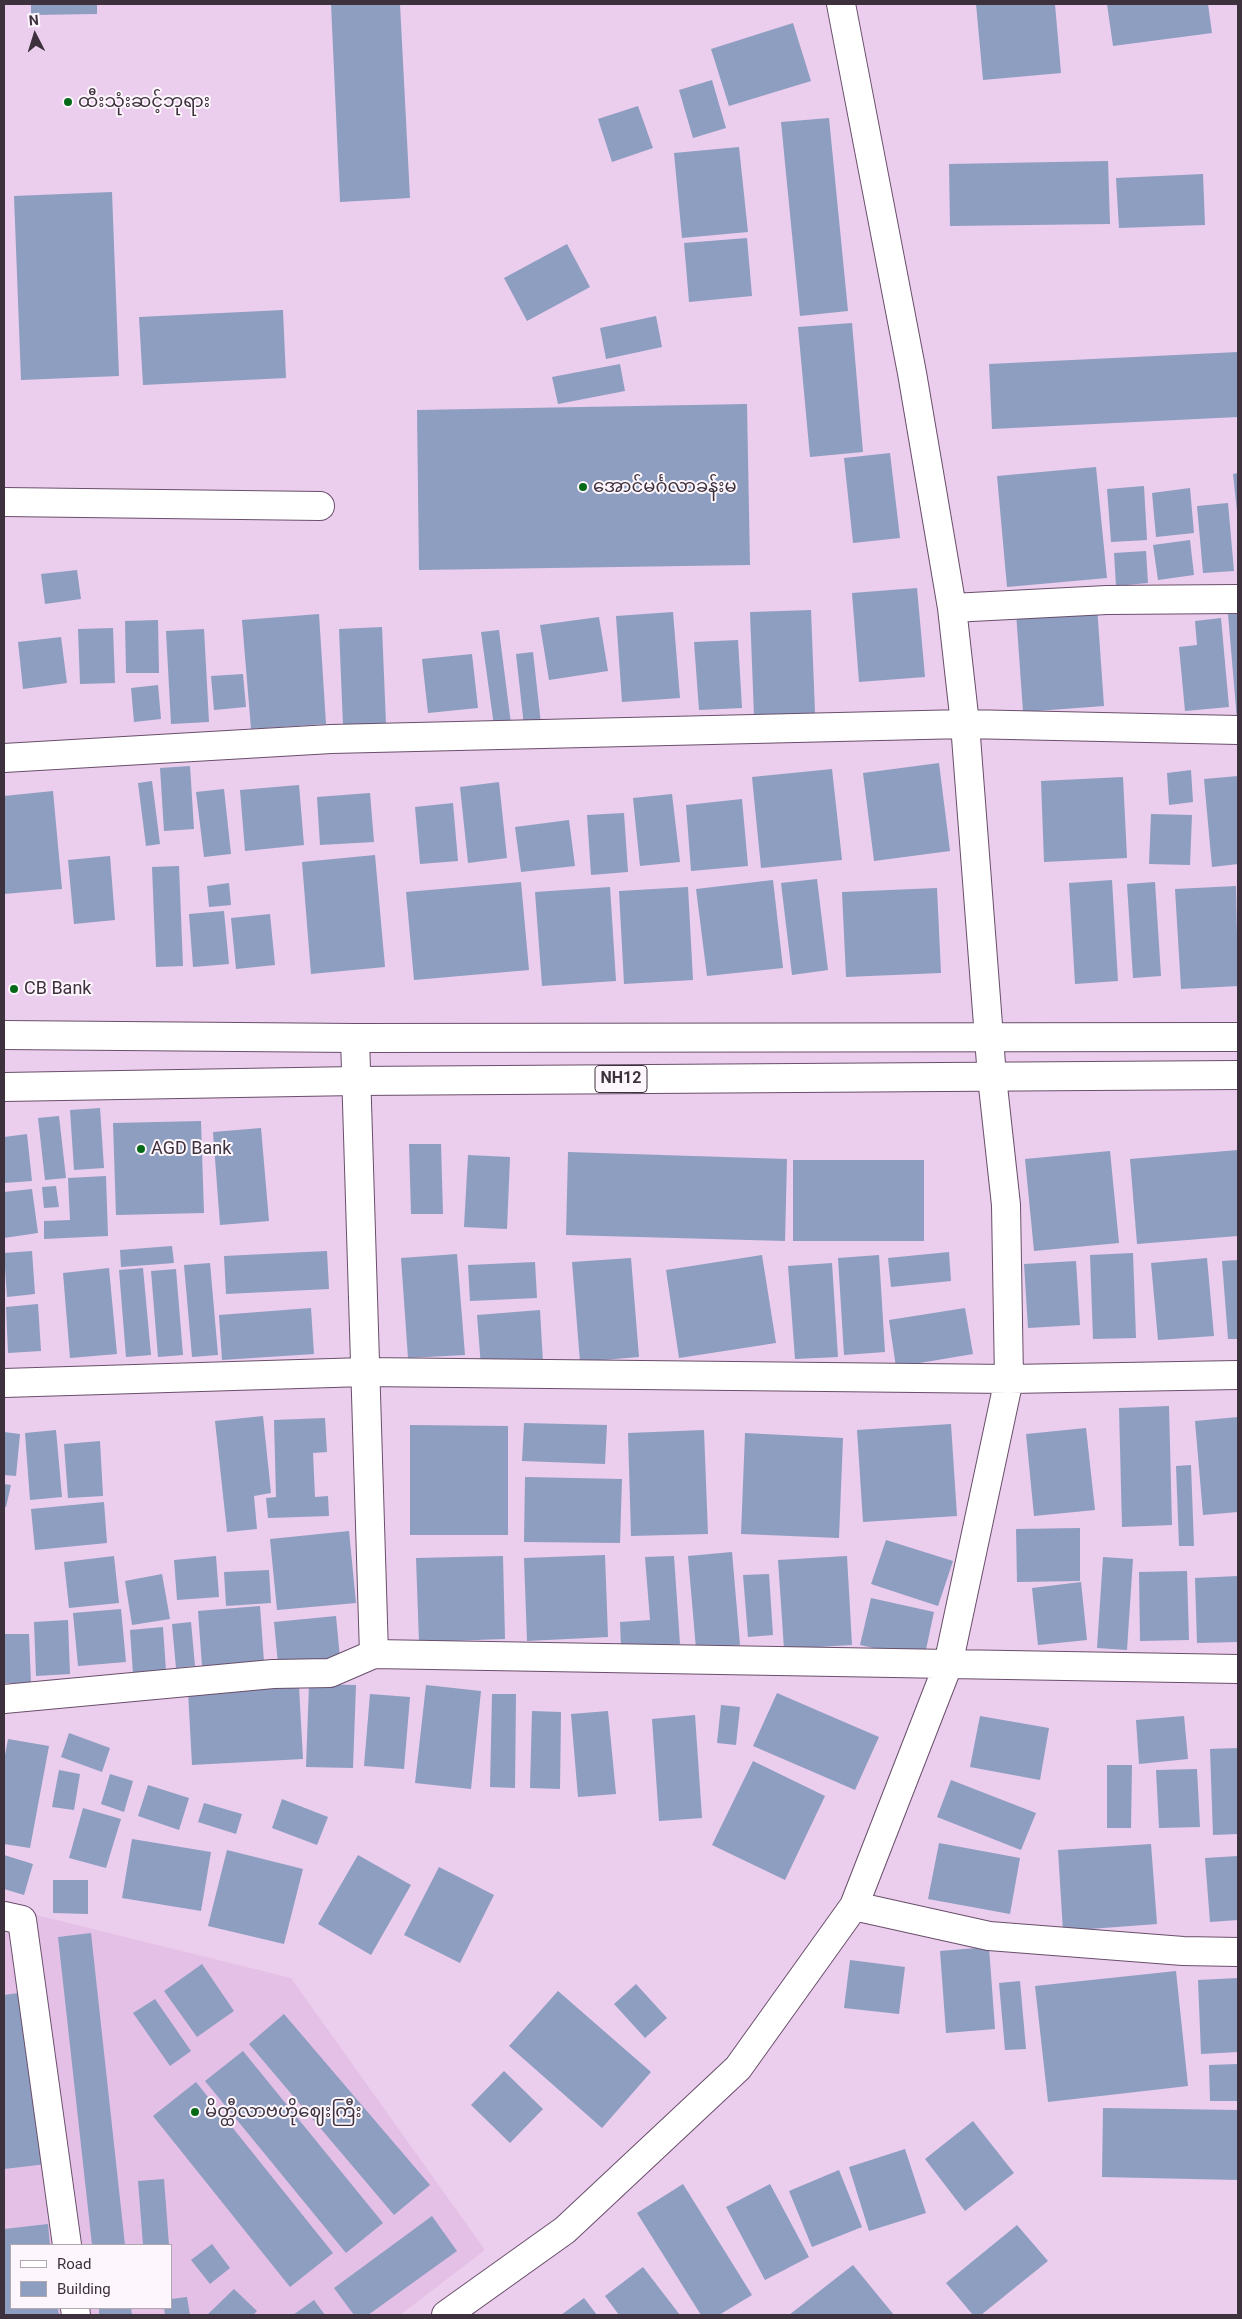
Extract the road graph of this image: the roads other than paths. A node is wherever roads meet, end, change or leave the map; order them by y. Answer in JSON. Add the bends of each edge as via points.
{"nodes":[{"id":1,"x":841,"y":4,"type":"edge"},
{"id":2,"x":4,"y":502,"type":"edge"},
{"id":3,"x":320,"y":506,"type":"dead end"},
{"id":4,"x":1238,"y":599,"type":"edge"},
{"id":5,"x":952,"y":608,"type":"junction"},
{"id":6,"x":966,"y":724,"type":"junction"},
{"id":7,"x":1238,"y":730,"type":"edge"},
{"id":8,"x":4,"y":758,"type":"edge"},
{"id":9,"x":4,"y":1034,"type":"edge"},
{"id":10,"x":1238,"y":1036,"type":"edge"},
{"id":11,"x":355,"y":1038,"type":"junction"},
{"id":12,"x":989,"y":1038,"type":"junction"},
{"id":13,"x":1238,"y":1075,"type":"edge"},
{"id":14,"x":992,"y":1077,"type":"junction"},
{"id":15,"x":356,"y":1081,"type":"junction"},
{"id":16,"x":4,"y":1087,"type":"edge"},
{"id":17,"x":365,"y":1372,"type":"junction"},
{"id":18,"x":1238,"y":1375,"type":"edge"},
{"id":19,"x":1010,"y":1378,"type":"junction"},
{"id":20,"x":4,"y":1383,"type":"edge"},
{"id":21,"x":374,"y":1654,"type":"junction"},
{"id":22,"x":948,"y":1665,"type":"junction"},
{"id":23,"x":1238,"y":1669,"type":"edge"},
{"id":24,"x":4,"y":1699,"type":"edge"},
{"id":25,"x":854,"y":1906,"type":"junction"},
{"id":26,"x":4,"y":1916,"type":"edge"},
{"id":27,"x":1238,"y":1952,"type":"edge"},
{"id":28,"x":66,"y":2244,"type":"edge"},
{"id":29,"x":446,"y":2315,"type":"edge"}],
"edges":[{"from":1,"to":5,"type":"main road","via":[[912,373]]},
{"from":2,"to":3,"type":"main road"},
{"from":4,"to":5,"type":"main road","via":[[1107,600]]},
{"from":5,"to":6,"type":"main road"},
{"from":6,"to":7,"type":"main road"},
{"from":6,"to":8,"type":"main road","via":[[331,739]]},
{"from":6,"to":12,"type":"main road"},
{"from":9,"to":11,"type":"main road"},
{"from":10,"to":12,"type":"main road"},
{"from":11,"to":12,"type":"main road"},
{"from":11,"to":15,"type":"main road"},
{"from":12,"to":14,"type":"main road"},
{"from":13,"to":14,"type":"main road","number":"NH12"},
{"from":14,"to":15,"type":"main road","number":"NH12"},
{"from":14,"to":19,"type":"main road","via":[[1006,1205]]},
{"from":15,"to":16,"type":"main road","number":"NH12"},
{"from":15,"to":17,"type":"main road"},
{"from":17,"to":19,"type":"main road"},
{"from":17,"to":20,"type":"main road"},
{"from":17,"to":21,"type":"main road"},
{"from":18,"to":19,"type":"main road"},
{"from":19,"to":22,"type":"main road"},
{"from":21,"to":22,"type":"main road"},
{"from":21,"to":24,"type":"main road","via":[[330,1673],[273,1674]]},
{"from":22,"to":23,"type":"main road"},
{"from":22,"to":25,"type":"main road"},
{"from":25,"to":27,"type":"main road","via":[[989,1936],[1183,1951]]},
{"from":25,"to":29,"type":"main road","via":[[738,2068],[565,2230]]},
{"from":26,"to":28,"type":"main road","via":[[22,1920]]}]}
